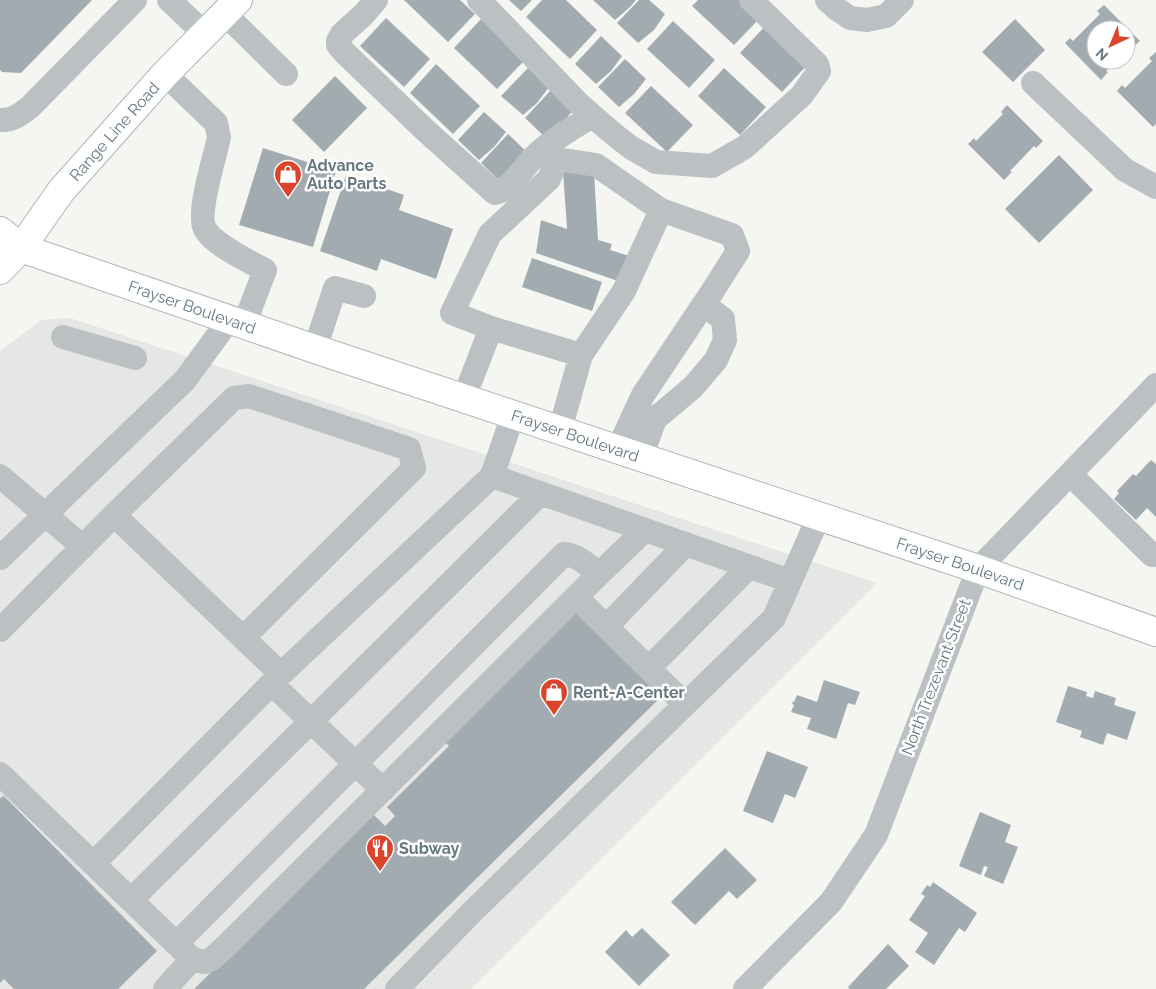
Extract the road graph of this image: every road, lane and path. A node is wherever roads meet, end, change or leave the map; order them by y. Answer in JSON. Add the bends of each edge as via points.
{"nodes":[{"id":1,"x":135,"y":0,"type":"edge"},
{"id":2,"x":169,"y":0,"type":"edge"},
{"id":3,"x":376,"y":0,"type":"edge"},
{"id":4,"x":479,"y":0,"type":"edge"},
{"id":5,"x":751,"y":0,"type":"edge"},
{"id":6,"x":827,"y":0,"type":"edge"},
{"id":7,"x":902,"y":0,"type":"edge"},
{"id":8,"x":232,"y":7,"type":"edge"},
{"id":9,"x":205,"y":34,"type":"junction"},
{"id":10,"x":166,"y":74,"type":"junction"},
{"id":11,"x":286,"y":74,"type":"dead end"},
{"id":12,"x":1033,"y":82,"type":"dead end"},
{"id":13,"x":592,"y":116,"type":"junction"},
{"id":14,"x":0,"y":120,"type":"edge"},
{"id":15,"x":1156,"y":187,"type":"edge"},
{"id":16,"x":661,"y":210,"type":"junction"},
{"id":17,"x":0,"y":231,"type":"edge"},
{"id":18,"x":21,"y":248,"type":"junction"},
{"id":19,"x":0,"y":270,"type":"edge"},
{"id":20,"x":364,"y":296,"type":"dead end"},
{"id":21,"x":704,"y":305,"type":"junction"},
{"id":22,"x":237,"y":323,"type":"junction"},
{"id":23,"x":491,"y":328,"type":"junction"},
{"id":24,"x":63,"y":337,"type":"dead end"},
{"id":25,"x":316,"y":349,"type":"junction"},
{"id":26,"x":581,"y":355,"type":"junction"},
{"id":27,"x":136,"y":358,"type":"dead end"},
{"id":28,"x":1156,"y":385,"type":"edge"},
{"id":29,"x":464,"y":398,"type":"junction"},
{"id":30,"x":513,"y":415,"type":"junction"},
{"id":31,"x":560,"y":430,"type":"junction"},
{"id":32,"x":630,"y":453,"type":"junction"},
{"id":33,"x":1070,"y":474,"type":"junction"},
{"id":34,"x":0,"y":476,"type":"edge"},
{"id":35,"x":492,"y":476,"type":"junction"},
{"id":36,"x":541,"y":493,"type":"junction"},
{"id":37,"x":45,"y":515,"type":"junction"},
{"id":38,"x":114,"y":515,"type":"junction"},
{"id":39,"x":819,"y":516,"type":"junction"},
{"id":40,"x":645,"y":530,"type":"junction"},
{"id":41,"x":686,"y":544,"type":"junction"},
{"id":42,"x":83,"y":547,"type":"junction"},
{"id":43,"x":1156,"y":555,"type":"edge"},
{"id":44,"x":0,"y":558,"type":"edge"},
{"id":45,"x":749,"y":567,"type":"junction"},
{"id":46,"x":978,"y":569,"type":"junction"},
{"id":47,"x":599,"y":574,"type":"junction"},
{"id":48,"x":790,"y":581,"type":"junction"},
{"id":49,"x":576,"y":597,"type":"junction"},
{"id":50,"x":607,"y":626,"type":"junction"},
{"id":51,"x":0,"y":630,"type":"edge"},
{"id":52,"x":1156,"y":632,"type":"edge"},
{"id":53,"x":243,"y":638,"type":"junction"},
{"id":54,"x":649,"y":668,"type":"junction"},
{"id":55,"x":277,"y":679,"type":"junction"},
{"id":56,"x":685,"y":704,"type":"junction"},
{"id":57,"x":312,"y":721,"type":"junction"},
{"id":58,"x":356,"y":764,"type":"junction"},
{"id":59,"x":0,"y":774,"type":"edge"},
{"id":60,"x":382,"y":790,"type":"junction"},
{"id":61,"x":93,"y":864,"type":"junction"},
{"id":62,"x":131,"y":900,"type":"junction"},
{"id":63,"x":184,"y":952,"type":"junction"},
{"id":64,"x":165,"y":989,"type":"edge"},
{"id":65,"x":397,"y":989,"type":"edge"},
{"id":66,"x":745,"y":989,"type":"edge"}],
"edges":[{"from":1,"to":14,"type":"street","via":[[30,107],[17,117]]},
{"from":2,"to":9,"type":"street"},
{"from":3,"to":13,"type":"street","via":[[342,34],[338,45],[495,193],[507,187],[544,147]]},
{"from":4,"to":13,"type":"street"},
{"from":5,"to":13,"type":"street","via":[[817,64],[819,71],[802,95],[745,147],[712,166],[656,162],[630,147]]},
{"from":6,"to":7,"type":"street","via":[[850,18],[866,20],[886,16]]},
{"from":8,"to":9,"type":"main road","name":"Range Line Road"},
{"from":8,"to":11,"type":"street"},
{"from":9,"to":10,"type":"main road","name":"Range Line Road"},
{"from":10,"to":18,"type":"main road","name":"Range Line Road","via":[[62,191]]},
{"from":10,"to":22,"type":"street","via":[[216,124],[218,146],[202,208],[204,228],[217,242],[265,270]]},
{"from":12,"to":15,"type":"street","via":[[1125,170]]},
{"from":16,"to":21,"type":"street","via":[[732,235],[738,251]]},
{"from":16,"to":23,"type":"street","via":[[596,165],[557,159],[549,179],[490,234],[452,313]]},
{"from":16,"to":26,"type":"street","via":[[624,292]]},
{"from":17,"to":18,"type":"main road","name":"Frayser Boulevard"},
{"from":18,"to":19,"type":"main road","name":"Range Line Road"},
{"from":18,"to":22,"type":"main road","name":"Frayser Boulevard"},
{"from":20,"to":25,"type":"street","via":[[335,288]]},
{"from":21,"to":32,"type":"street","via":[[643,395]]},
{"from":21,"to":32,"type":"street","via":[[723,319],[725,340],[716,360],[693,387],[655,419]]},
{"from":22,"to":25,"type":"main road","name":"Frayser Boulevard"},
{"from":22,"to":37,"type":"street","via":[[185,380]]},
{"from":23,"to":26,"type":"street"},
{"from":23,"to":29,"type":"street"},
{"from":24,"to":27,"type":"street"},
{"from":25,"to":29,"type":"main road","name":"Frayser Boulevard"},
{"from":26,"to":31,"type":"street"},
{"from":28,"to":33,"type":"street","name":"North Trezevant Street"},
{"from":29,"to":30,"type":"main road","name":"Frayser Boulevard"},
{"from":30,"to":31,"type":"main road","name":"Frayser Boulevard"},
{"from":30,"to":35,"type":"street"},
{"from":31,"to":32,"type":"main road","name":"Frayser Boulevard"},
{"from":32,"to":39,"type":"main road","name":"Frayser Boulevard"},
{"from":33,"to":43,"type":"street","via":[[1152,555]]},
{"from":33,"to":46,"type":"street","name":"North Trezevant Street"},
{"from":34,"to":37,"type":"street"},
{"from":35,"to":36,"type":"street"},
{"from":35,"to":55,"type":"street"},
{"from":36,"to":40,"type":"street"},
{"from":36,"to":57,"type":"street"},
{"from":37,"to":42,"type":"street"},
{"from":37,"to":44,"type":"street"},
{"from":38,"to":42,"type":"street"},
{"from":38,"to":53,"type":"street"},
{"from":38,"to":53,"type":"street","via":[[234,398],[249,396],[409,449],[414,468]]},
{"from":39,"to":46,"type":"main road","name":"Frayser Boulevard"},
{"from":39,"to":48,"type":"street"},
{"from":40,"to":41,"type":"street"},
{"from":40,"to":47,"type":"street"},
{"from":41,"to":45,"type":"street"},
{"from":41,"to":50,"type":"street"},
{"from":42,"to":51,"type":"street"},
{"from":45,"to":48,"type":"street"},
{"from":45,"to":54,"type":"street"},
{"from":46,"to":52,"type":"main road","name":"Frayser Boulevard"},
{"from":46,"to":66,"type":"street","name":"North Trezevant Street","via":[[876,835],[832,902]]},
{"from":47,"to":49,"type":"street"},
{"from":47,"to":58,"type":"street","via":[[585,563],[564,554]]},
{"from":48,"to":56,"type":"street","via":[[774,618]]},
{"from":49,"to":50,"type":"street"},
{"from":49,"to":60,"type":"street"},
{"from":50,"to":54,"type":"street"},
{"from":53,"to":55,"type":"street"},
{"from":54,"to":56,"type":"street"},
{"from":55,"to":57,"type":"street"},
{"from":55,"to":61,"type":"street"},
{"from":56,"to":65,"type":"street"},
{"from":57,"to":58,"type":"street"},
{"from":57,"to":62,"type":"street"},
{"from":58,"to":60,"type":"street"},
{"from":58,"to":63,"type":"street"},
{"from":59,"to":61,"type":"street"},
{"from":60,"to":63,"type":"street","via":[[217,954],[204,962]]},
{"from":61,"to":62,"type":"street"},
{"from":62,"to":63,"type":"street"},
{"from":63,"to":64,"type":"street"}]}
